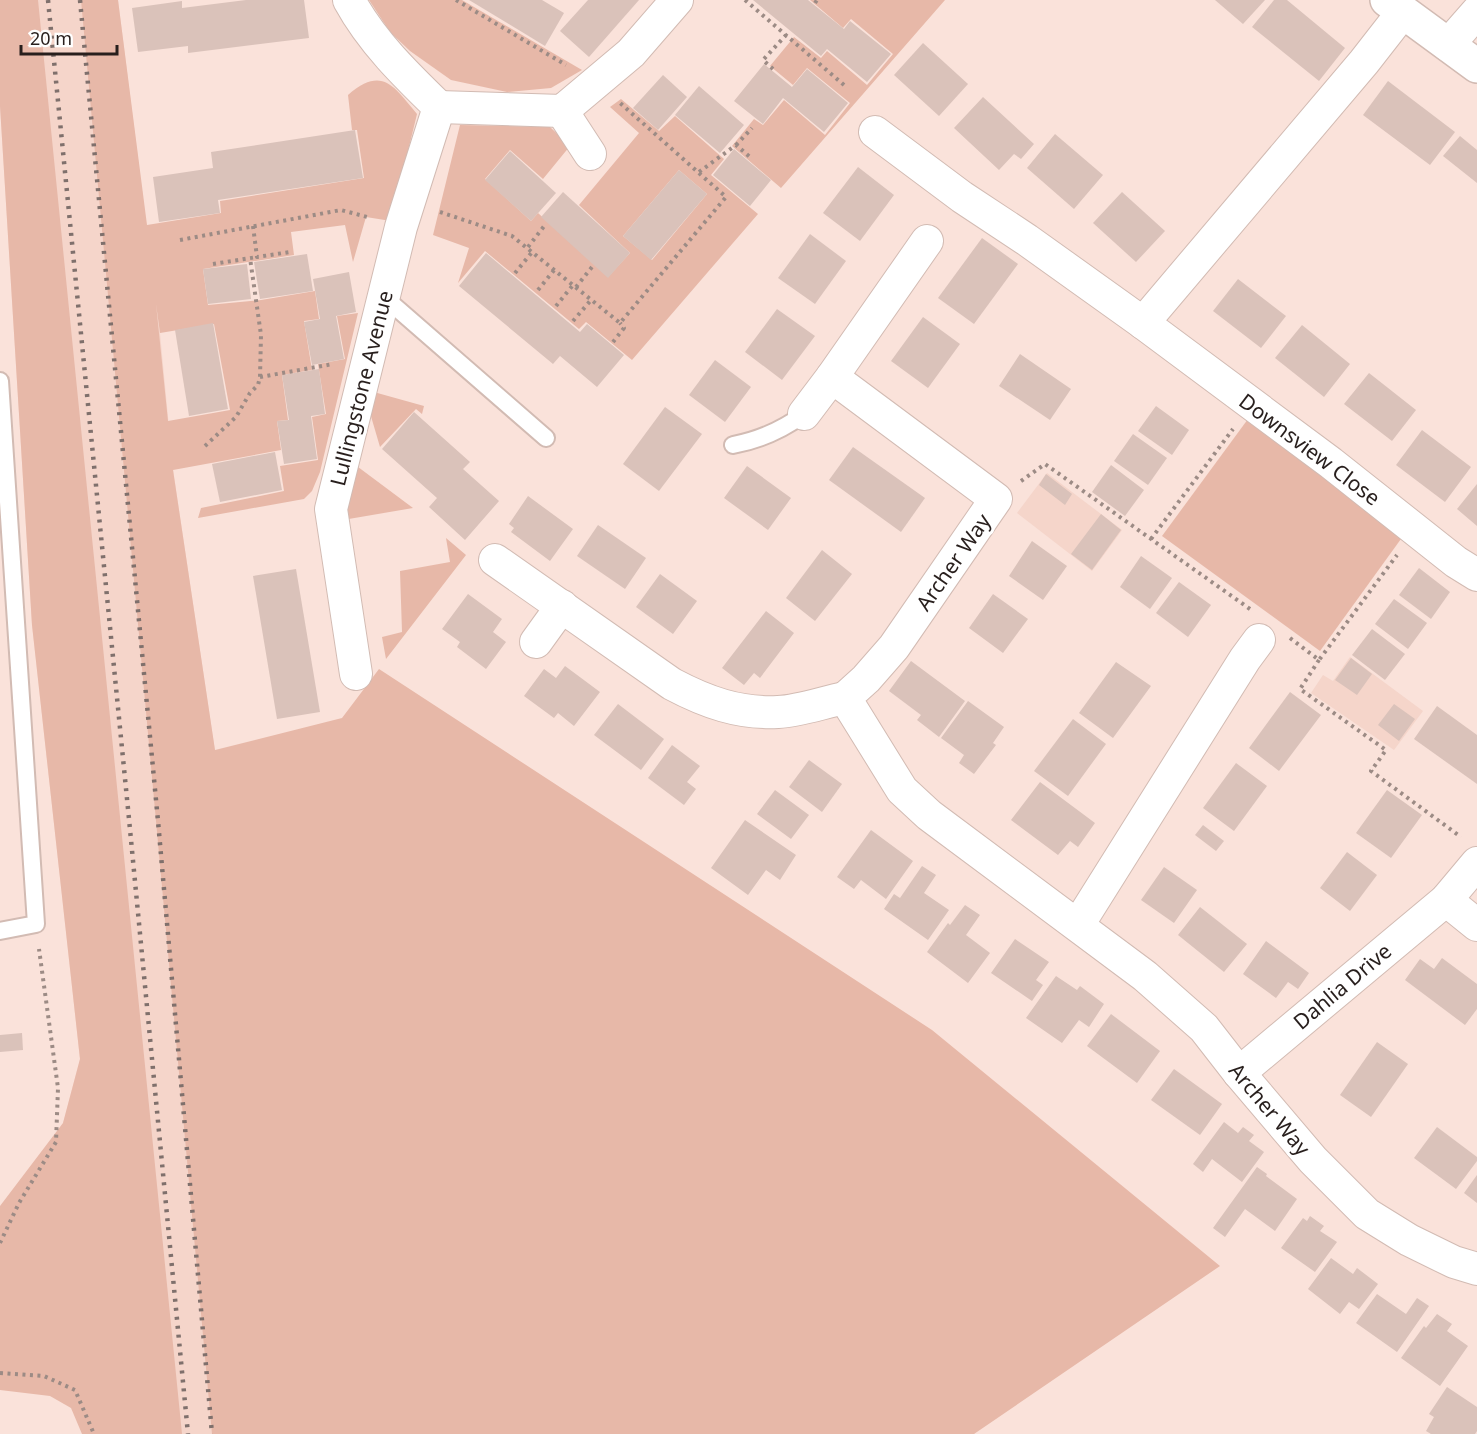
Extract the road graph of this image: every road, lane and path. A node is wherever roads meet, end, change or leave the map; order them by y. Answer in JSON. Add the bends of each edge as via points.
{"nodes":[{"id":1,"x":349,"y":0,"type":"edge"},
{"id":2,"x":456,"y":0,"type":"edge"},
{"id":3,"x":677,"y":0,"type":"edge"},
{"id":4,"x":745,"y":0,"type":"edge"},
{"id":5,"x":1395,"y":6,"type":"edge"},
{"id":6,"x":1477,"y":12,"type":"edge"},
{"id":7,"x":786,"y":35,"type":"junction"},
{"id":8,"x":1448,"y":45,"type":"junction"},
{"id":9,"x":1477,"y":66,"type":"edge"},
{"id":10,"x":773,"y":69,"type":"dead end"},
{"id":11,"x":597,"y":83,"type":"junction"},
{"id":12,"x":844,"y":85,"type":"dead end"},
{"id":13,"x":439,"y":107,"type":"junction"},
{"id":14,"x":562,"y":111,"type":"junction"},
{"id":15,"x":752,"y":128,"type":"dead end"},
{"id":16,"x":875,"y":132,"type":"dead end"},
{"id":17,"x":736,"y":145,"type":"junction"},
{"id":18,"x":590,"y":153,"type":"dead end"},
{"id":19,"x":750,"y":157,"type":"dead end"},
{"id":20,"x":699,"y":172,"type":"junction"},
{"id":21,"x":405,"y":214,"type":"junction"},
{"id":22,"x":545,"y":225,"type":"dead end"},
{"id":23,"x":253,"y":226,"type":"junction"},
{"id":24,"x":180,"y":240,"type":"dead end"},
{"id":25,"x":927,"y":241,"type":"dead end"},
{"id":26,"x":528,"y":247,"type":"junction"},
{"id":27,"x":533,"y":251,"type":"junction"},
{"id":28,"x":290,"y":252,"type":"dead end"},
{"id":29,"x":257,"y":257,"type":"junction"},
{"id":30,"x":250,"y":258,"type":"junction"},
{"id":31,"x":213,"y":264,"type":"dead end"},
{"id":32,"x":592,"y":267,"type":"dead end"},
{"id":33,"x":555,"y":269,"type":"junction"},
{"id":34,"x":515,"y":273,"type":"dead end"},
{"id":35,"x":575,"y":286,"type":"junction"},
{"id":36,"x":538,"y":290,"type":"dead end"},
{"id":37,"x":384,"y":297,"type":"junction"},
{"id":38,"x":591,"y":300,"type":"junction"},
{"id":39,"x":556,"y":306,"type":"dead end"},
{"id":40,"x":573,"y":321,"type":"dead end"},
{"id":41,"x":620,"y":323,"type":"junction"},
{"id":42,"x":1143,"y":323,"type":"junction"},
{"id":43,"x":613,"y":342,"type":"dead end"},
{"id":44,"x":368,"y":358,"type":"junction"},
{"id":45,"x":260,"y":377,"type":"junction"},
{"id":46,"x":832,"y":377,"type":"junction"},
{"id":47,"x":0,"y":381,"type":"edge"},
{"id":48,"x":1251,"y":405,"type":"junction"},
{"id":49,"x":804,"y":414,"type":"joint"},
{"id":50,"x":546,"y":438,"type":"dead end"},
{"id":51,"x":733,"y":445,"type":"dead end"},
{"id":52,"x":205,"y":446,"type":"dead end"},
{"id":53,"x":996,"y":499,"type":"junction"},
{"id":54,"x":1151,"y":539,"type":"junction"},
{"id":55,"x":1400,"y":551,"type":"dead end"},
{"id":56,"x":495,"y":560,"type":"dead end"},
{"id":57,"x":1477,"y":575,"type":"edge"},
{"id":58,"x":562,"y":606,"type":"junction"},
{"id":59,"x":1252,"y":610,"type":"dead end"},
{"id":60,"x":1272,"y":637,"type":"joint"},
{"id":61,"x":536,"y":642,"type":"dead end"},
{"id":62,"x":1319,"y":660,"type":"junction"},
{"id":63,"x":356,"y":674,"type":"dead end"},
{"id":64,"x":845,"y":698,"type":"junction"},
{"id":65,"x":1472,"y":852,"type":"edge"},
{"id":66,"x":1446,"y":900,"type":"junction"},
{"id":67,"x":36,"y":924,"type":"junction"},
{"id":68,"x":1078,"y":925,"type":"junction"},
{"id":69,"x":1477,"y":925,"type":"edge"},
{"id":70,"x":0,"y":931,"type":"edge"},
{"id":71,"x":1239,"y":1073,"type":"junction"},
{"id":72,"x":0,"y":1244,"type":"edge"},
{"id":73,"x":1477,"y":1269,"type":"edge"},
{"id":74,"x":0,"y":1373,"type":"edge"},
{"id":75,"x":94,"y":1434,"type":"edge"}],
"edges":[{"from":1,"to":13,"type":"street","via":[[389,58]]},
{"from":2,"to":11,"type":"path"},
{"from":3,"to":11,"type":"street","via":[[631,53]]},
{"from":4,"to":7,"type":"path"},
{"from":5,"to":8,"type":"main road"},
{"from":5,"to":42,"type":"street","via":[[1364,62]]},
{"from":6,"to":8,"type":"street"},
{"from":7,"to":10,"type":"path","via":[[763,60]]},
{"from":7,"to":12,"type":"path"},
{"from":8,"to":9,"type":"main road"},
{"from":11,"to":14,"type":"street"},
{"from":11,"to":20,"type":"path"},
{"from":13,"to":14,"type":"street"},
{"from":13,"to":21,"type":"street","name":"Lullingstone Avenue"},
{"from":14,"to":18,"type":"street"},
{"from":15,"to":17,"type":"path"},
{"from":16,"to":42,"type":"street","name":"Downsview Close"},
{"from":17,"to":19,"type":"path"},
{"from":17,"to":20,"type":"path"},
{"from":20,"to":41,"type":"path","via":[[726,197]]},
{"from":21,"to":23,"type":"path","via":[[342,210]]},
{"from":21,"to":26,"type":"path","via":[[498,230]]},
{"from":21,"to":37,"type":"street","name":"Lullingstone Avenue"},
{"from":22,"to":26,"type":"path"},
{"from":23,"to":24,"type":"path"},
{"from":23,"to":29,"type":"path"},
{"from":25,"to":46,"type":"street"},
{"from":26,"to":27,"type":"path"},
{"from":27,"to":33,"type":"path"},
{"from":27,"to":34,"type":"path"},
{"from":28,"to":29,"type":"path"},
{"from":29,"to":30,"type":"path"},
{"from":30,"to":31,"type":"path"},
{"from":30,"to":45,"type":"path","via":[[261,335]]},
{"from":32,"to":35,"type":"path"},
{"from":33,"to":35,"type":"path"},
{"from":33,"to":36,"type":"path"},
{"from":35,"to":38,"type":"path"},
{"from":35,"to":39,"type":"path"},
{"from":37,"to":44,"type":"street","name":"Lullingstone Avenue"},
{"from":37,"to":50,"type":"lane"},
{"from":38,"to":40,"type":"path"},
{"from":38,"to":41,"type":"path"},
{"from":41,"to":43,"type":"path","via":[[624,328]]},
{"from":42,"to":48,"type":"street","name":"Downsview Close"},
{"from":44,"to":45,"type":"path"},
{"from":44,"to":63,"type":"street","name":"Lullingstone Avenue","via":[[331,509]]},
{"from":45,"to":52,"type":"path","via":[[236,417]]},
{"from":46,"to":49,"type":"street"},
{"from":46,"to":53,"type":"street","name":"Archer Way"},
{"from":47,"to":67,"type":"lane"},
{"from":48,"to":54,"type":"path"},
{"from":48,"to":57,"type":"street","name":"Downsview Close"},
{"from":49,"to":51,"type":"lane","via":[[771,434]]},
{"from":53,"to":54,"type":"path","via":[[1045,464]]},
{"from":53,"to":64,"type":"street","name":"Archer Way","via":[[894,647]]},
{"from":54,"to":59,"type":"path"},
{"from":55,"to":62,"type":"path"},
{"from":56,"to":58,"type":"street","name":"Archer Way"},
{"from":58,"to":61,"type":"street"},
{"from":58,"to":64,"type":"street","name":"Archer Way","via":[[699,699],[748,711],[780,712]]},
{"from":60,"to":62,"type":"path"},
{"from":60,"to":68,"type":"street","via":[[1245,658]]},
{"from":62,"to":65,"type":"path","via":[[1300,689],[1386,750],[1371,771]]},
{"from":64,"to":68,"type":"street","name":"Archer Way","via":[[902,790],[929,815]]},
{"from":65,"to":66,"type":"street","name":"Dahlia Drive"},
{"from":66,"to":69,"type":"street"},
{"from":66,"to":71,"type":"street","name":"Dahlia Drive"},
{"from":67,"to":70,"type":"lane"},
{"from":67,"to":72,"type":"path","via":[[58,1088],[56,1142],[19,1203]]},
{"from":68,"to":71,"type":"street","name":"Archer Way","via":[[1204,1028]]},
{"from":71,"to":73,"type":"street","name":"Archer Way","via":[[1313,1160],[1367,1214],[1409,1240]]},
{"from":74,"to":75,"type":"path","via":[[44,1376],[75,1390]]}]}
